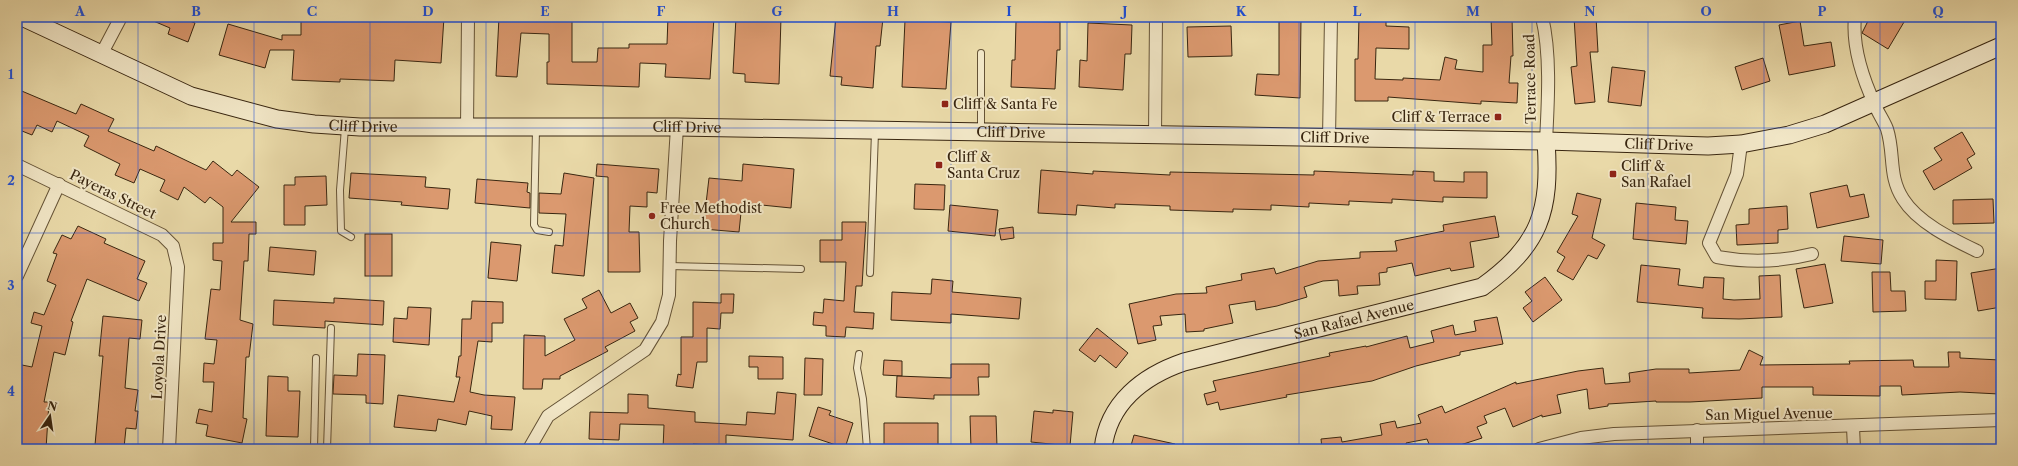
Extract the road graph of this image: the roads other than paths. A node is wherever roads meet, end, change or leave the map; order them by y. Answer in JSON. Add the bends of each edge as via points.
{"nodes":[{"id":1,"x":22,"y":17,"type":"edge"},
{"id":2,"x":120,"y":17,"type":"edge"},
{"id":3,"x":468,"y":17,"type":"edge"},
{"id":4,"x":1156,"y":17,"type":"edge"},
{"id":5,"x":1331,"y":17,"type":"edge"},
{"id":6,"x":1542,"y":17,"type":"edge"},
{"id":7,"x":1855,"y":17,"type":"edge"},
{"id":8,"x":2001,"y":46,"type":"edge"},
{"id":9,"x":102,"y":53,"type":"junction"},
{"id":10,"x":982,"y":53,"type":"dead end"},
{"id":11,"x":1874,"y":104,"type":"junction"},
{"id":12,"x":345,"y":126,"type":"junction"},
{"id":13,"x":536,"y":127,"type":"junction"},
{"id":14,"x":677,"y":127,"type":"junction"},
{"id":15,"x":468,"y":128,"type":"junction"},
{"id":16,"x":875,"y":130,"type":"junction"},
{"id":17,"x":981,"y":132,"type":"junction"},
{"id":18,"x":1155,"y":135,"type":"junction"},
{"id":19,"x":1329,"y":138,"type":"junction"},
{"id":20,"x":1546,"y":141,"type":"junction"},
{"id":21,"x":1741,"y":144,"type":"junction"},
{"id":22,"x":17,"y":165,"type":"edge"},
{"id":23,"x":59,"y":184,"type":"junction"},
{"id":24,"x":549,"y":232,"type":"dead end"},
{"id":25,"x":351,"y":237,"type":"dead end"},
{"id":26,"x":1977,"y":251,"type":"dead end"},
{"id":27,"x":1812,"y":254,"type":"dead end"},
{"id":28,"x":669,"y":266,"type":"junction"},
{"id":29,"x":178,"y":267,"type":"joint"},
{"id":30,"x":801,"y":269,"type":"dead end"},
{"id":31,"x":870,"y":273,"type":"dead end"},
{"id":32,"x":17,"y":276,"type":"edge"},
{"id":33,"x":331,"y":328,"type":"dead end"},
{"id":34,"x":859,"y":354,"type":"dead end"},
{"id":35,"x":316,"y":358,"type":"dead end"},
{"id":36,"x":2001,"y":420,"type":"edge"},
{"id":37,"x":1853,"y":427,"type":"junction"},
{"id":38,"x":1697,"y":430,"type":"junction"},
{"id":39,"x":169,"y":449,"type":"edge"},
{"id":40,"x":314,"y":449,"type":"edge"},
{"id":41,"x":327,"y":449,"type":"edge"},
{"id":42,"x":529,"y":449,"type":"edge"},
{"id":43,"x":867,"y":449,"type":"edge"},
{"id":44,"x":1103,"y":449,"type":"edge"},
{"id":45,"x":1540,"y":449,"type":"edge"},
{"id":46,"x":1697,"y":449,"type":"edge"},
{"id":47,"x":1854,"y":449,"type":"edge"}],
"edges":[{"from":1,"to":9,"type":"main road","name":"Cliff Drive"},
{"from":2,"to":9,"type":"street"},
{"from":3,"to":15,"type":"street"},
{"from":4,"to":18,"type":"street"},
{"from":5,"to":19,"type":"street"},
{"from":6,"to":20,"type":"street","name":"Terrace Road","via":[[1547,65]]},
{"from":7,"to":11,"type":"street","via":[[1859,60]]},
{"from":8,"to":11,"type":"main road","name":"Cliff Drive"},
{"from":9,"to":12,"type":"main road","name":"Cliff Drive","via":[[191,96],[277,119]]},
{"from":10,"to":17,"type":"lane"},
{"from":11,"to":21,"type":"main road","name":"Cliff Drive","via":[[1825,124],[1789,135]]},
{"from":11,"to":26,"type":"street","via":[[1887,130],[1894,183],[1904,201],[1923,220]]},
{"from":12,"to":15,"type":"main road","name":"Cliff Drive"},
{"from":12,"to":25,"type":"lane","via":[[340,190],[341,231]]},
{"from":13,"to":14,"type":"main road","name":"Cliff Drive"},
{"from":13,"to":15,"type":"main road","name":"Cliff Drive"},
{"from":13,"to":24,"type":"lane","via":[[534,225],[537,230]]},
{"from":14,"to":16,"type":"main road","name":"Cliff Drive"},
{"from":14,"to":28,"type":"street"},
{"from":16,"to":17,"type":"main road","name":"Cliff Drive"},
{"from":16,"to":31,"type":"lane"},
{"from":17,"to":18,"type":"main road","name":"Cliff Drive"},
{"from":18,"to":19,"type":"main road","name":"Cliff Drive"},
{"from":19,"to":20,"type":"main road","name":"Cliff Drive"},
{"from":20,"to":21,"type":"main road","name":"Cliff Drive","via":[[1708,146]]},
{"from":20,"to":44,"type":"main road","name":"San Rafael Avenue","via":[[1546,199],[1539,221],[1530,241],[1517,258],[1482,287],[1167,368],[1137,386],[1126,398],[1111,421]]},
{"from":21,"to":27,"type":"street","via":[[1737,174],[1709,243],[1717,258],[1768,262]]},
{"from":22,"to":23,"type":"street","name":"Payeras Street"},
{"from":23,"to":29,"type":"street","name":"Payeras Street","via":[[162,235],[173,246]]},
{"from":23,"to":32,"type":"street"},
{"from":28,"to":30,"type":"lane"},
{"from":28,"to":42,"type":"street","via":[[669,295],[662,322],[646,350],[548,416]]},
{"from":29,"to":39,"type":"street","name":"Loyola Drive"},
{"from":33,"to":41,"type":"lane"},
{"from":34,"to":43,"type":"lane","via":[[857,368],[864,399]]},
{"from":35,"to":40,"type":"lane"},
{"from":36,"to":37,"type":"street","name":"San Miguel Avenue"},
{"from":37,"to":38,"type":"street","name":"San Miguel Avenue"},
{"from":37,"to":47,"type":"street"},
{"from":38,"to":45,"type":"street","name":"San Miguel Avenue","via":[[1614,434],[1581,438]]},
{"from":38,"to":46,"type":"street"}]}
